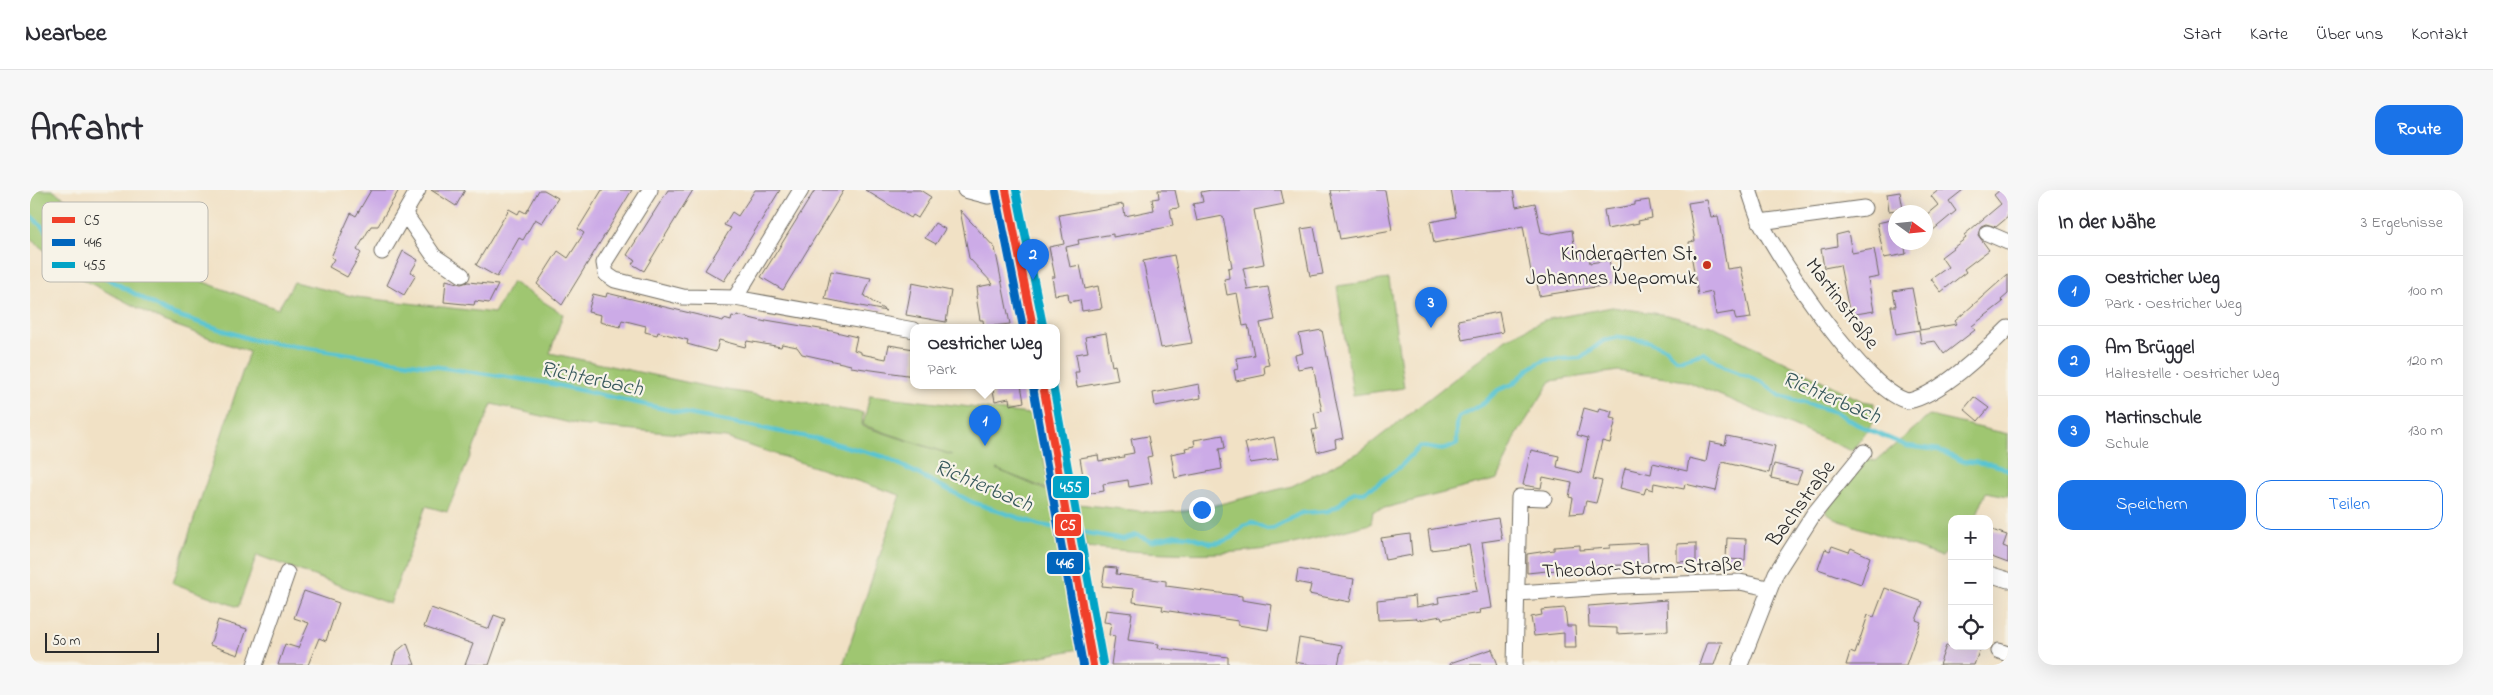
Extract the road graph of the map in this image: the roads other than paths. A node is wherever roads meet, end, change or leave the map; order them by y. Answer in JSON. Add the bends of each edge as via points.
{"nodes":[{"id":1,"x":418,"y":190,"type":"edge"},
{"id":2,"x":650,"y":190,"type":"edge"},
{"id":3,"x":801,"y":190,"type":"edge"},
{"id":4,"x":965,"y":190,"type":"edge"},
{"id":5,"x":1750,"y":190,"type":"edge"},
{"id":6,"x":1007,"y":192,"type":"edge"},
{"id":7,"x":1864,"y":208,"type":"dead end"},
{"id":8,"x":405,"y":214,"type":"junction"},
{"id":9,"x":1760,"y":222,"type":"junction"},
{"id":10,"x":1987,"y":233,"type":"dead end"},
{"id":11,"x":2008,"y":242,"type":"edge"},
{"id":12,"x":382,"y":252,"type":"dead end"},
{"id":13,"x":462,"y":275,"type":"dead end"},
{"id":14,"x":735,"y":298,"type":"junction"},
{"id":15,"x":1032,"y":324,"type":"edge"},
{"id":16,"x":2008,"y":328,"type":"edge"},
{"id":17,"x":910,"y":329,"type":"edge"},
{"id":18,"x":1044,"y":389,"type":"edge"},
{"id":19,"x":1864,"y":452,"type":"dead end"},
{"id":20,"x":1544,"y":498,"type":"dead end"},
{"id":21,"x":287,"y":573,"type":"dead end"},
{"id":22,"x":1993,"y":575,"type":"edge"},
{"id":23,"x":2008,"y":580,"type":"edge"},
{"id":24,"x":1768,"y":588,"type":"junction"},
{"id":25,"x":1517,"y":593,"type":"junction"},
{"id":26,"x":254,"y":665,"type":"edge"},
{"id":27,"x":1093,"y":665,"type":"edge"},
{"id":28,"x":1515,"y":665,"type":"edge"},
{"id":29,"x":1740,"y":665,"type":"edge"}],
"edges":[{"from":1,"to":8,"type":"street"},
{"from":2,"to":14,"type":"street","via":[[604,262],[606,274],[615,280],[683,297]]},
{"from":3,"to":14,"type":"street"},
{"from":4,"to":6,"type":"street","via":[[988,196]]},
{"from":5,"to":9,"type":"street","name":"Martinstraße"},
{"from":6,"to":15,"type":"street"},
{"from":7,"to":9,"type":"street"},
{"from":8,"to":12,"type":"street"},
{"from":8,"to":13,"type":"street","via":[[434,256]]},
{"from":9,"to":16,"type":"street","name":"Martinstraße","via":[[1810,301],[1853,356],[1886,389],[1903,400],[1915,400],[1933,391],[1986,350]]},
{"from":10,"to":11,"type":"street"},
{"from":14,"to":17,"type":"street"},
{"from":18,"to":27,"type":"street"},
{"from":19,"to":24,"type":"street","name":"Bachstraße","via":[[1813,515]]},
{"from":20,"to":25,"type":"street","name":"Theodor-Storm-Straße","via":[[1519,497]]},
{"from":21,"to":26,"type":"street"},
{"from":22,"to":23,"type":"street"},
{"from":24,"to":25,"type":"street","name":"Theodor-Storm-Straße","via":[[1740,582]]},
{"from":24,"to":29,"type":"street","name":"Bachstraße"},
{"from":25,"to":28,"type":"street","name":"Theodor-Storm-Straße"}]}
